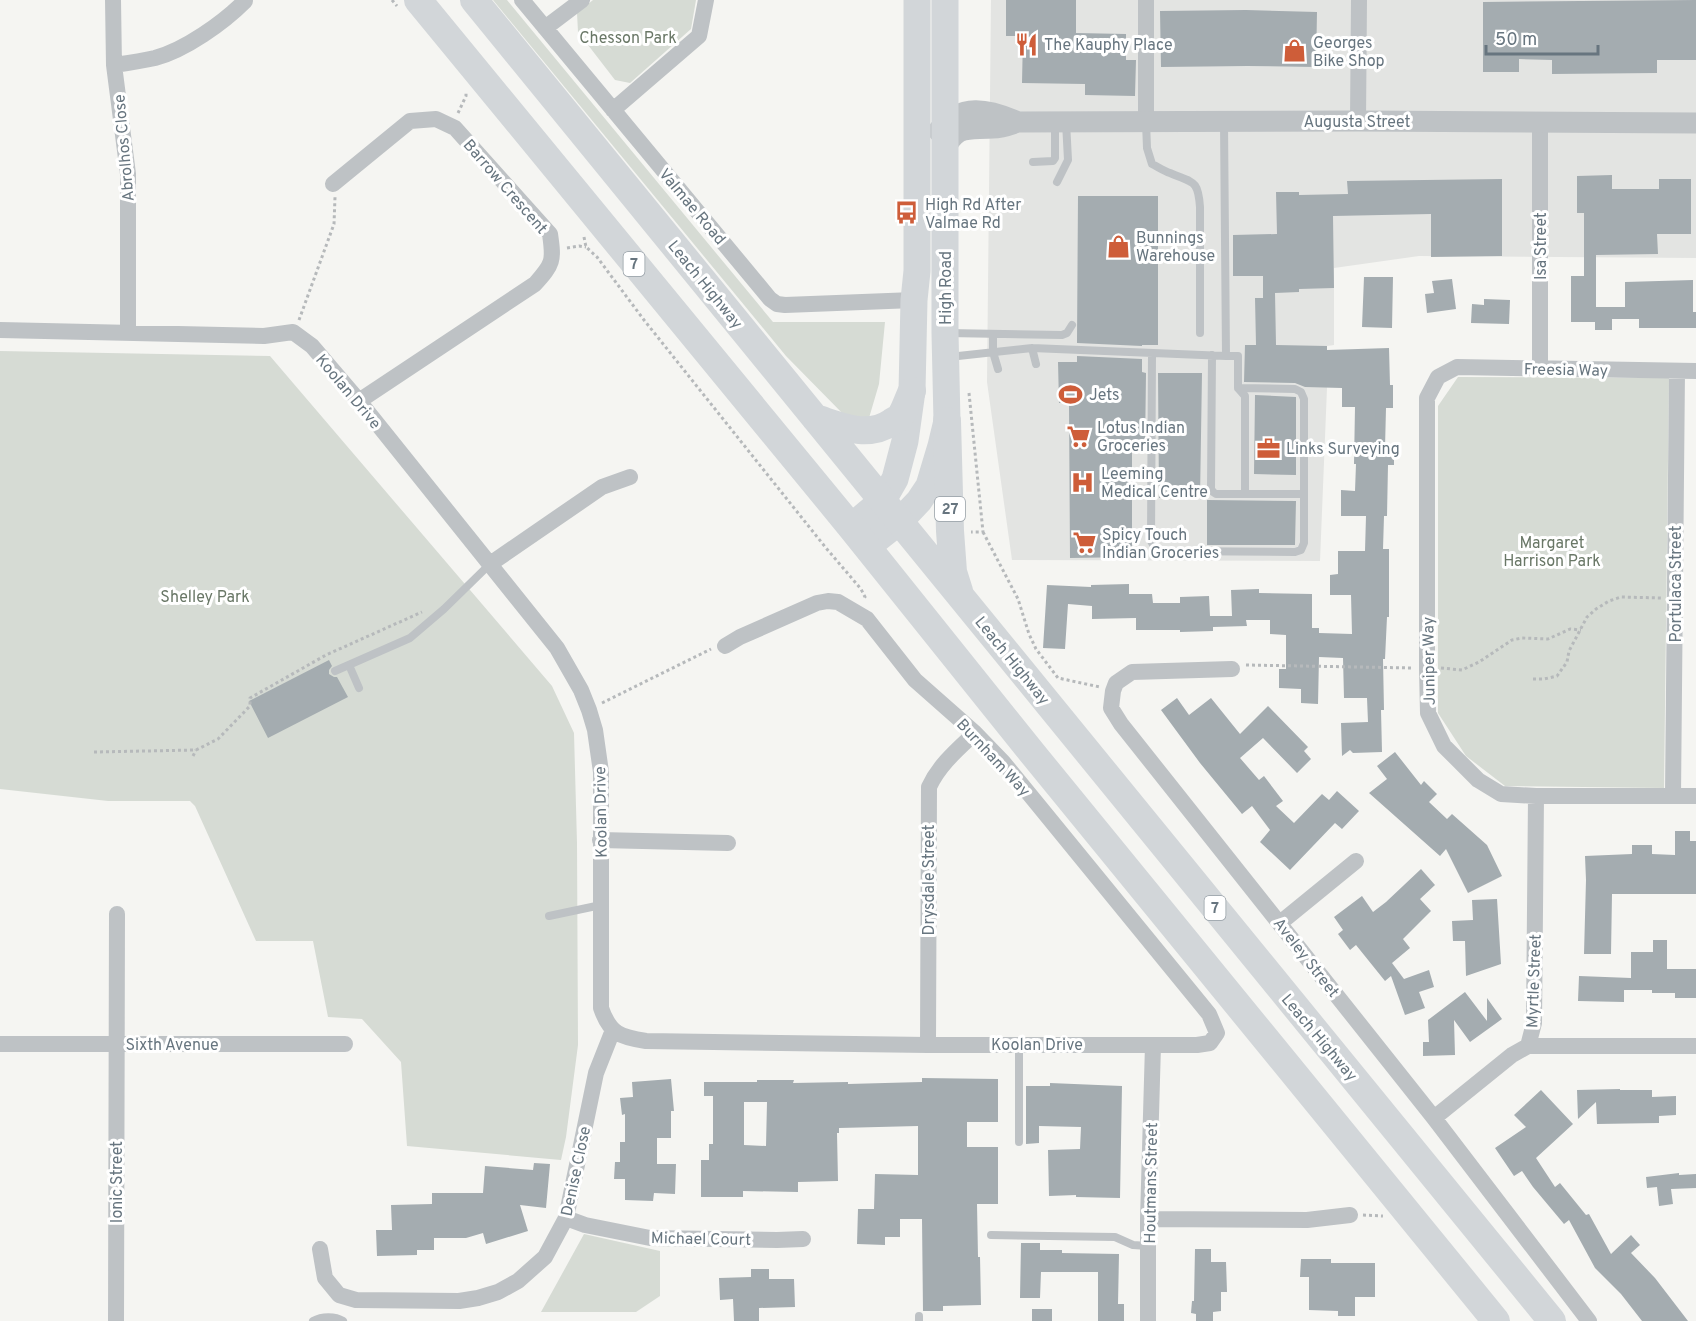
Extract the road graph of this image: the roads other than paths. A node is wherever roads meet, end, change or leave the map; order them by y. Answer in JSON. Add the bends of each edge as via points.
{"nodes":[{"id":1,"x":113,"y":0,"type":"edge"},
{"id":2,"x":474,"y":0,"type":"edge"},
{"id":3,"x":522,"y":0,"type":"edge"},
{"id":4,"x":582,"y":0,"type":"edge"},
{"id":5,"x":706,"y":0,"type":"edge"},
{"id":6,"x":917,"y":0,"type":"edge"},
{"id":7,"x":945,"y":0,"type":"edge"},
{"id":8,"x":1146,"y":0,"type":"edge"},
{"id":9,"x":1359,"y":0,"type":"edge"},
{"id":10,"x":245,"y":2,"type":"dead end"},
{"id":11,"x":408,"y":3,"type":"edge"},
{"id":12,"x":545,"y":28,"type":"junction"},
{"id":13,"x":114,"y":65,"type":"junction"},
{"id":14,"x":613,"y":110,"type":"junction"},
{"id":15,"x":957,"y":115,"type":"junction"},
{"id":16,"x":1224,"y":121,"type":"junction"},
{"id":17,"x":1359,"y":121,"type":"junction"},
{"id":18,"x":1018,"y":122,"type":"junction"},
{"id":19,"x":1061,"y":122,"type":"junction"},
{"id":20,"x":1146,"y":122,"type":"junction"},
{"id":21,"x":1540,"y":122,"type":"junction"},
{"id":22,"x":1696,"y":123,"type":"edge"},
{"id":23,"x":944,"y":151,"type":"junction"},
{"id":24,"x":1033,"y":162,"type":"dead end"},
{"id":25,"x":917,"y":169,"type":"junction"},
{"id":26,"x":1057,"y":182,"type":"dead end"},
{"id":27,"x":333,"y":184,"type":"dead end"},
{"id":28,"x":914,"y":300,"type":"junction"},
{"id":29,"x":1072,"y":325,"type":"dead end"},
{"id":30,"x":0,"y":330,"type":"edge"},
{"id":31,"x":128,"y":332,"type":"junction"},
{"id":32,"x":1200,"y":333,"type":"dead end"},
{"id":33,"x":993,"y":334,"type":"junction"},
{"id":34,"x":945,"y":346,"type":"junction"},
{"id":35,"x":1032,"y":348,"type":"junction"},
{"id":36,"x":993,"y":352,"type":"junction"},
{"id":37,"x":1152,"y":353,"type":"junction"},
{"id":38,"x":1212,"y":355,"type":"junction"},
{"id":39,"x":1226,"y":356,"type":"junction"},
{"id":40,"x":1036,"y":364,"type":"dead end"},
{"id":41,"x":998,"y":369,"type":"dead end"},
{"id":42,"x":1540,"y":369,"type":"junction"},
{"id":43,"x":1677,"y":371,"type":"junction"},
{"id":44,"x":1696,"y":371,"type":"edge"},
{"id":45,"x":1438,"y":377,"type":"joint"},
{"id":46,"x":1238,"y":388,"type":"junction"},
{"id":47,"x":912,"y":391,"type":"junction"},
{"id":48,"x":359,"y":401,"type":"junction"},
{"id":49,"x":815,"y":418,"type":"junction"},
{"id":50,"x":947,"y":421,"type":"junction"},
{"id":51,"x":630,"y":477,"type":"dead end"},
{"id":52,"x":1245,"y":494,"type":"junction"},
{"id":53,"x":1304,"y":494,"type":"junction"},
{"id":54,"x":891,"y":511,"type":"junction"},
{"id":55,"x":859,"y":537,"type":"junction"},
{"id":56,"x":490,"y":564,"type":"junction"},
{"id":57,"x":960,"y":596,"type":"junction"},
{"id":58,"x":717,"y":648,"type":"road end"},
{"id":59,"x":349,"y":665,"type":"junction"},
{"id":60,"x":1232,"y":669,"type":"road end"},
{"id":61,"x":334,"y":671,"type":"dead end"},
{"id":62,"x":359,"y":688,"type":"dead end"},
{"id":63,"x":975,"y":733,"type":"junction"},
{"id":64,"x":1536,"y":796,"type":"junction"},
{"id":65,"x":1673,"y":796,"type":"junction"},
{"id":66,"x":1696,"y":796,"type":"edge"},
{"id":67,"x":600,"y":840,"type":"junction"},
{"id":68,"x":728,"y":843,"type":"dead end"},
{"id":69,"x":1356,"y":861,"type":"dead end"},
{"id":70,"x":601,"y":905,"type":"junction"},
{"id":71,"x":117,"y":914,"type":"dead end"},
{"id":72,"x":549,"y":916,"type":"dead end"},
{"id":73,"x":1280,"y":922,"type":"junction"},
{"id":74,"x":1214,"y":1023,"type":"joint"},
{"id":75,"x":613,"y":1030,"type":"junction"},
{"id":76,"x":0,"y":1044,"type":"edge"},
{"id":77,"x":116,"y":1044,"type":"junction"},
{"id":78,"x":345,"y":1044,"type":"dead end"},
{"id":79,"x":1019,"y":1044,"type":"junction"},
{"id":80,"x":928,"y":1045,"type":"junction"},
{"id":81,"x":1153,"y":1045,"type":"junction"},
{"id":82,"x":1528,"y":1046,"type":"junction"},
{"id":83,"x":1696,"y":1046,"type":"edge"},
{"id":84,"x":1434,"y":1118,"type":"junction"},
{"id":85,"x":1019,"y":1142,"type":"dead end"},
{"id":86,"x":1358,"y":1215,"type":"road end"},
{"id":87,"x":566,"y":1218,"type":"junction"},
{"id":88,"x":1149,"y":1219,"type":"junction"},
{"id":89,"x":991,"y":1235,"type":"dead end"},
{"id":90,"x":803,"y":1239,"type":"dead end"},
{"id":91,"x":1149,"y":1246,"type":"junction"},
{"id":92,"x":320,"y":1250,"type":"dead end"},
{"id":93,"x":1527,"y":1290,"type":"junction"},
{"id":94,"x":116,"y":1321,"type":"edge"},
{"id":95,"x":313,"y":1321,"type":"edge"},
{"id":96,"x":343,"y":1321,"type":"edge"},
{"id":97,"x":1148,"y":1321,"type":"edge"},
{"id":98,"x":1496,"y":1321,"type":"edge"},
{"id":99,"x":1537,"y":1321,"type":"edge"},
{"id":100,"x":1552,"y":1321,"type":"edge"},
{"id":101,"x":1589,"y":1321,"type":"edge"}],
"edges":[{"from":1,"to":13,"type":"street","name":"Abrolhos Close"},
{"from":2,"to":49,"type":"highway","name":"Leach Highway","number":"7"},
{"from":3,"to":12,"type":"street","name":"Valmae Road"},
{"from":4,"to":12,"type":"street"},
{"from":5,"to":14,"type":"street","via":[[699,36]]},
{"from":6,"to":25,"type":"main road","name":"High Road","number":"27"},
{"from":7,"to":15,"type":"main road","name":"High Road","number":"27","via":[[945,86]]},
{"from":8,"to":20,"type":"street"},
{"from":9,"to":17,"type":"street"},
{"from":10,"to":13,"type":"street","via":[[227,19],[177,50],[157,58]]},
{"from":11,"to":55,"type":"highway","number":"7"},
{"from":12,"to":14,"type":"street","name":"Valmae Road"},
{"from":13,"to":31,"type":"street","name":"Abrolhos Close","via":[[129,174]]},
{"from":14,"to":28,"type":"street","name":"Valmae Road","via":[[777,304]]},
{"from":15,"to":18,"type":"street","name":"Augusta Street","via":[[997,113]]},
{"from":15,"to":23,"type":"main road","name":"High Road","number":"27"},
{"from":15,"to":25,"type":"street","via":[[931,140]]},
{"from":16,"to":17,"type":"street","name":"Augusta Street"},
{"from":16,"to":20,"type":"street","name":"Augusta Street"},
{"from":16,"to":39,"type":"lane"},
{"from":17,"to":21,"type":"street","name":"Augusta Street"},
{"from":18,"to":19,"type":"street","name":"Augusta Street"},
{"from":18,"to":23,"type":"street","name":"Augusta Street","via":[[957,132]]},
{"from":19,"to":20,"type":"street","name":"Augusta Street"},
{"from":19,"to":24,"type":"lane","via":[[1053,161]]},
{"from":19,"to":26,"type":"lane","via":[[1068,160]]},
{"from":20,"to":32,"type":"lane","via":[[1152,164],[1192,181],[1199,192]]},
{"from":21,"to":22,"type":"street","name":"Augusta Street"},
{"from":21,"to":42,"type":"street","name":"Isa Street"},
{"from":23,"to":34,"type":"main road","name":"High Road","number":"27"},
{"from":25,"to":28,"type":"main road","name":"High Road","number":"27"},
{"from":27,"to":48,"type":"street","name":"Barrow Crescent","via":[[410,121],[436,119],[452,125],[550,234],[553,251],[552,261],[535,284]]},
{"from":28,"to":47,"type":"main road","name":"High Road","number":"27"},
{"from":29,"to":33,"type":"lane","via":[[1062,335]]},
{"from":30,"to":31,"type":"street"},
{"from":31,"to":48,"type":"street","name":"Koolan Drive","via":[[264,336],[293,332],[312,346]]},
{"from":33,"to":34,"type":"lane"},
{"from":33,"to":36,"type":"lane"},
{"from":34,"to":36,"type":"lane"},
{"from":34,"to":50,"type":"main road","name":"High Road","number":"27"},
{"from":35,"to":36,"type":"lane"},
{"from":35,"to":37,"type":"lane"},
{"from":35,"to":40,"type":"lane"},
{"from":36,"to":41,"type":"lane"},
{"from":37,"to":38,"type":"lane"},
{"from":37,"to":53,"type":"lane","via":[[1151,541],[1155,548],[1301,550]]},
{"from":38,"to":39,"type":"lane"},
{"from":38,"to":52,"type":"lane","via":[[1211,489],[1216,494]]},
{"from":39,"to":46,"type":"lane","via":[[1238,356]]},
{"from":42,"to":43,"type":"street","name":"Freesia Way"},
{"from":42,"to":45,"type":"street","name":"Freesia Way","via":[[1457,367]]},
{"from":43,"to":44,"type":"street","name":"Freesia Way"},
{"from":43,"to":65,"type":"street","name":"Portulaca Street"},
{"from":45,"to":64,"type":"street","name":"Juniper Way","via":[[1428,398],[1428,713],[1444,746],[1478,780],[1502,794]]},
{"from":46,"to":52,"type":"lane","via":[[1245,396]]},
{"from":46,"to":53,"type":"lane","via":[[1301,392]]},
{"from":47,"to":49,"type":"highway","number":"27","via":[[900,417],[885,427],[862,431]]},
{"from":47,"to":54,"type":"main road","name":"High Road","number":"27"},
{"from":48,"to":56,"type":"street","name":"Koolan Drive"},
{"from":49,"to":54,"type":"highway","name":"Leach Highway","number":"7"},
{"from":50,"to":54,"type":"main road","name":"High Road","number":"27","via":[[928,486],[919,501]]},
{"from":50,"to":57,"type":"highway","number":"27","via":[[953,572]]},
{"from":51,"to":56,"type":"street","via":[[602,487]]},
{"from":52,"to":53,"type":"lane"},
{"from":54,"to":55,"type":"main road","name":"High Road","number":"27"},
{"from":54,"to":57,"type":"highway","name":"Leach Highway","number":"7"},
{"from":55,"to":98,"type":"highway","number":"7"},
{"from":56,"to":59,"type":"lane","via":[[417,637]]},
{"from":56,"to":67,"type":"street","name":"Koolan Drive","via":[[557,648],[589,710],[601,772]]},
{"from":57,"to":93,"type":"highway","name":"Leach Highway","number":"7"},
{"from":58,"to":63,"type":"street","name":"Burnham Way","via":[[817,603],[838,602],[867,619],[915,680]]},
{"from":59,"to":61,"type":"lane"},
{"from":59,"to":62,"type":"lane"},
{"from":60,"to":73,"type":"street","name":"Aveley Street","via":[[1132,672],[1116,683],[1111,708]]},
{"from":63,"to":74,"type":"street","name":"Burnham Way","via":[[1003,762]]},
{"from":63,"to":80,"type":"street","name":"Drysdale Street","via":[[948,758],[929,787]]},
{"from":64,"to":65,"type":"street","name":"Juniper Way"},
{"from":64,"to":82,"type":"street","name":"Myrtle Street","via":[[1534,1023]]},
{"from":65,"to":66,"type":"street","name":"Juniper Way"},
{"from":67,"to":68,"type":"street"},
{"from":67,"to":70,"type":"street","name":"Koolan Drive"},
{"from":69,"to":73,"type":"street"},
{"from":70,"to":72,"type":"lane"},
{"from":70,"to":75,"type":"street","name":"Koolan Drive","via":[[601,1008]]},
{"from":71,"to":77,"type":"street","name":"Ionic Street"},
{"from":73,"to":84,"type":"street","name":"Aveley Street"},
{"from":74,"to":81,"type":"street","name":"Koolan Drive","via":[[1217,1033],[1210,1043]]},
{"from":75,"to":80,"type":"street","name":"Koolan Drive","via":[[626,1038],[646,1041]]},
{"from":75,"to":87,"type":"street","name":"Denise Close","via":[[596,1073]]},
{"from":76,"to":77,"type":"street","name":"Sixth Avenue"},
{"from":77,"to":78,"type":"street","name":"Sixth Avenue"},
{"from":77,"to":94,"type":"street","name":"Ionic Street"},
{"from":79,"to":80,"type":"street","name":"Koolan Drive"},
{"from":79,"to":81,"type":"street","name":"Koolan Drive"},
{"from":79,"to":85,"type":"lane"},
{"from":81,"to":88,"type":"street","name":"Houtmans Street"},
{"from":82,"to":83,"type":"street"},
{"from":82,"to":84,"type":"street","name":"Myrtle Street"},
{"from":84,"to":101,"type":"street","name":"Aveley Street"},
{"from":86,"to":88,"type":"street","via":[[1307,1220]]},
{"from":87,"to":90,"type":"street","name":"Michael Court","via":[[650,1238]]},
{"from":87,"to":92,"type":"street","name":"Denise Close","via":[[545,1257],[518,1281],[498,1292],[459,1301],[356,1300],[339,1295],[325,1278]]},
{"from":88,"to":91,"type":"street","name":"Houtmans Street"},
{"from":89,"to":91,"type":"lane","via":[[1115,1237],[1133,1245]]},
{"from":91,"to":97,"type":"street","name":"Houtmans Street"},
{"from":93,"to":99,"type":"street"},
{"from":93,"to":100,"type":"highway","name":"Leach Highway","number":"7"},
{"from":95,"to":96,"type":"lane","via":[[337,1317]]}]}
